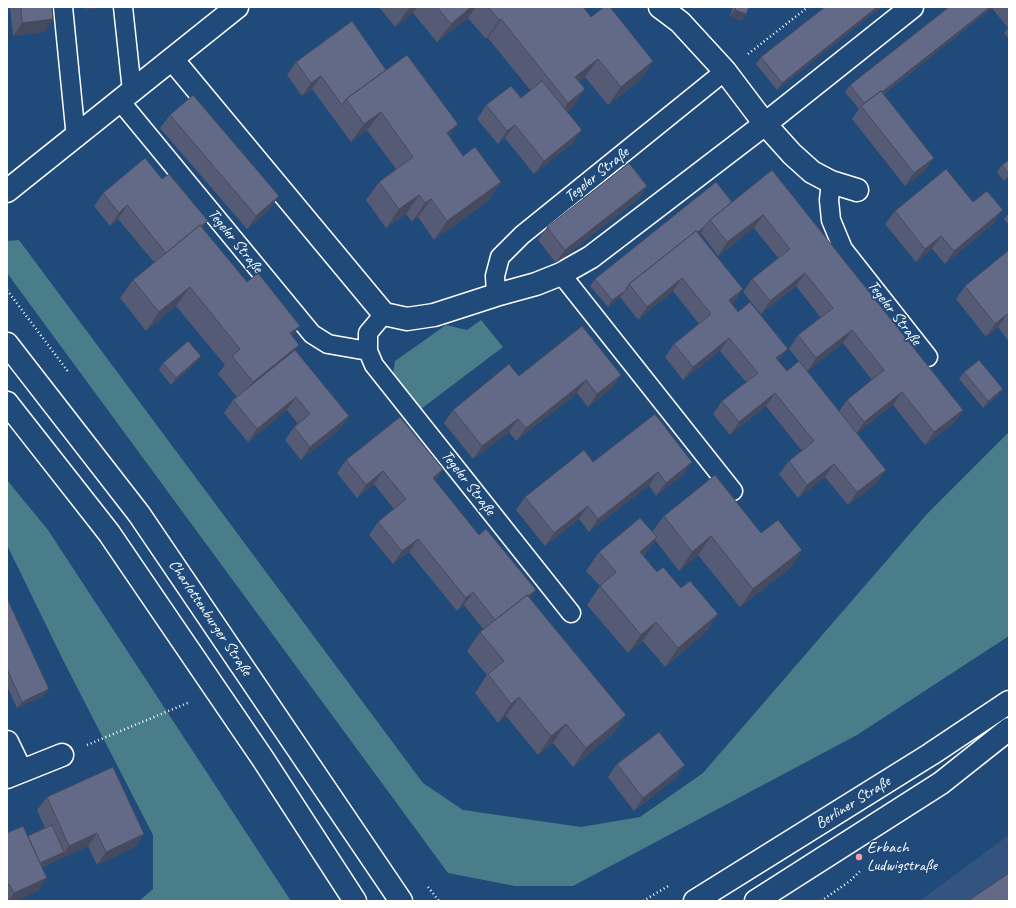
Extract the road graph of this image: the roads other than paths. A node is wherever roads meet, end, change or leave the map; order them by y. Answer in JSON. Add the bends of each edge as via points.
{"nodes":[{"id":1,"x":63,"y":7,"type":"edge"},
{"id":2,"x":123,"y":7,"type":"edge"},
{"id":3,"x":237,"y":7,"type":"edge"},
{"id":4,"x":660,"y":7,"type":"edge"},
{"id":5,"x":912,"y":7,"type":"edge"},
{"id":6,"x":172,"y":59,"type":"junction"},
{"id":7,"x":725,"y":71,"type":"junction"},
{"id":8,"x":126,"y":96,"type":"junction"},
{"id":9,"x":765,"y":124,"type":"junction"},
{"id":10,"x":76,"y":138,"type":"junction"},
{"id":11,"x":831,"y":182,"type":"junction"},
{"id":12,"x":857,"y":190,"type":"dead end"},
{"id":13,"x":7,"y":191,"type":"edge"},
{"id":14,"x":561,"y":274,"type":"junction"},
{"id":15,"x":496,"y":295,"type":"junction"},
{"id":16,"x":384,"y":314,"type":"junction"},
{"id":17,"x":7,"y":344,"type":"edge"},
{"id":18,"x":368,"y":351,"type":"junction"},
{"id":19,"x":928,"y":357,"type":"dead end"},
{"id":20,"x":7,"y":403,"type":"edge"},
{"id":21,"x":733,"y":491,"type":"dead end"},
{"id":22,"x":571,"y":613,"type":"dead end"},
{"id":23,"x":1009,"y":702,"type":"edge"},
{"id":24,"x":1009,"y":729,"type":"edge"},
{"id":25,"x":7,"y":742,"type":"edge"},
{"id":26,"x":62,"y":755,"type":"road end"},
{"id":27,"x":14,"y":774,"type":"edge"},
{"id":28,"x":355,"y":901,"type":"edge"},
{"id":29,"x":401,"y":901,"type":"edge"},
{"id":30,"x":695,"y":901,"type":"edge"},
{"id":31,"x":756,"y":901,"type":"edge"}],
"edges":[{"from":1,"to":10,"type":"lane"},
{"from":2,"to":8,"type":"lane"},
{"from":3,"to":6,"type":"street"},
{"from":4,"to":7,"type":"street","via":[[680,22]]},
{"from":5,"to":9,"type":"street"},
{"from":6,"to":8,"type":"street"},
{"from":6,"to":16,"type":"street"},
{"from":7,"to":9,"type":"street"},
{"from":7,"to":15,"type":"lane","name":"Tegeler Straße","via":[[522,235],[500,257],[495,276]]},
{"from":8,"to":10,"type":"street"},
{"from":8,"to":18,"type":"lane","name":"Tegeler Straße","via":[[312,334],[328,344]]},
{"from":9,"to":11,"type":"street","via":[[812,172]]},
{"from":9,"to":14,"type":"street","via":[[591,257]]},
{"from":10,"to":13,"type":"street"},
{"from":11,"to":12,"type":"street"},
{"from":11,"to":19,"type":"lane","name":"Tegeler Straße","via":[[831,220],[843,248]]},
{"from":14,"to":15,"type":"street"},
{"from":14,"to":21,"type":"lane"},
{"from":15,"to":16,"type":"street","via":[[434,315],[407,320]]},
{"from":16,"to":18,"type":"lane","via":[[368,333]]},
{"from":17,"to":29,"type":"street","name":"Charlottenburger Straße","via":[[139,514]]},
{"from":18,"to":22,"type":"lane","name":"Tegeler Straße","via":[[374,365]]},
{"from":20,"to":28,"type":"street","via":[[109,533],[264,759]]},
{"from":23,"to":30,"type":"street","name":"Berliner Straße","via":[[931,754]]},
{"from":24,"to":31,"type":"street","name":"Berliner Straße","via":[[941,783]]},
{"from":25,"to":27,"type":"street"},
{"from":26,"to":27,"type":"street"}]}
